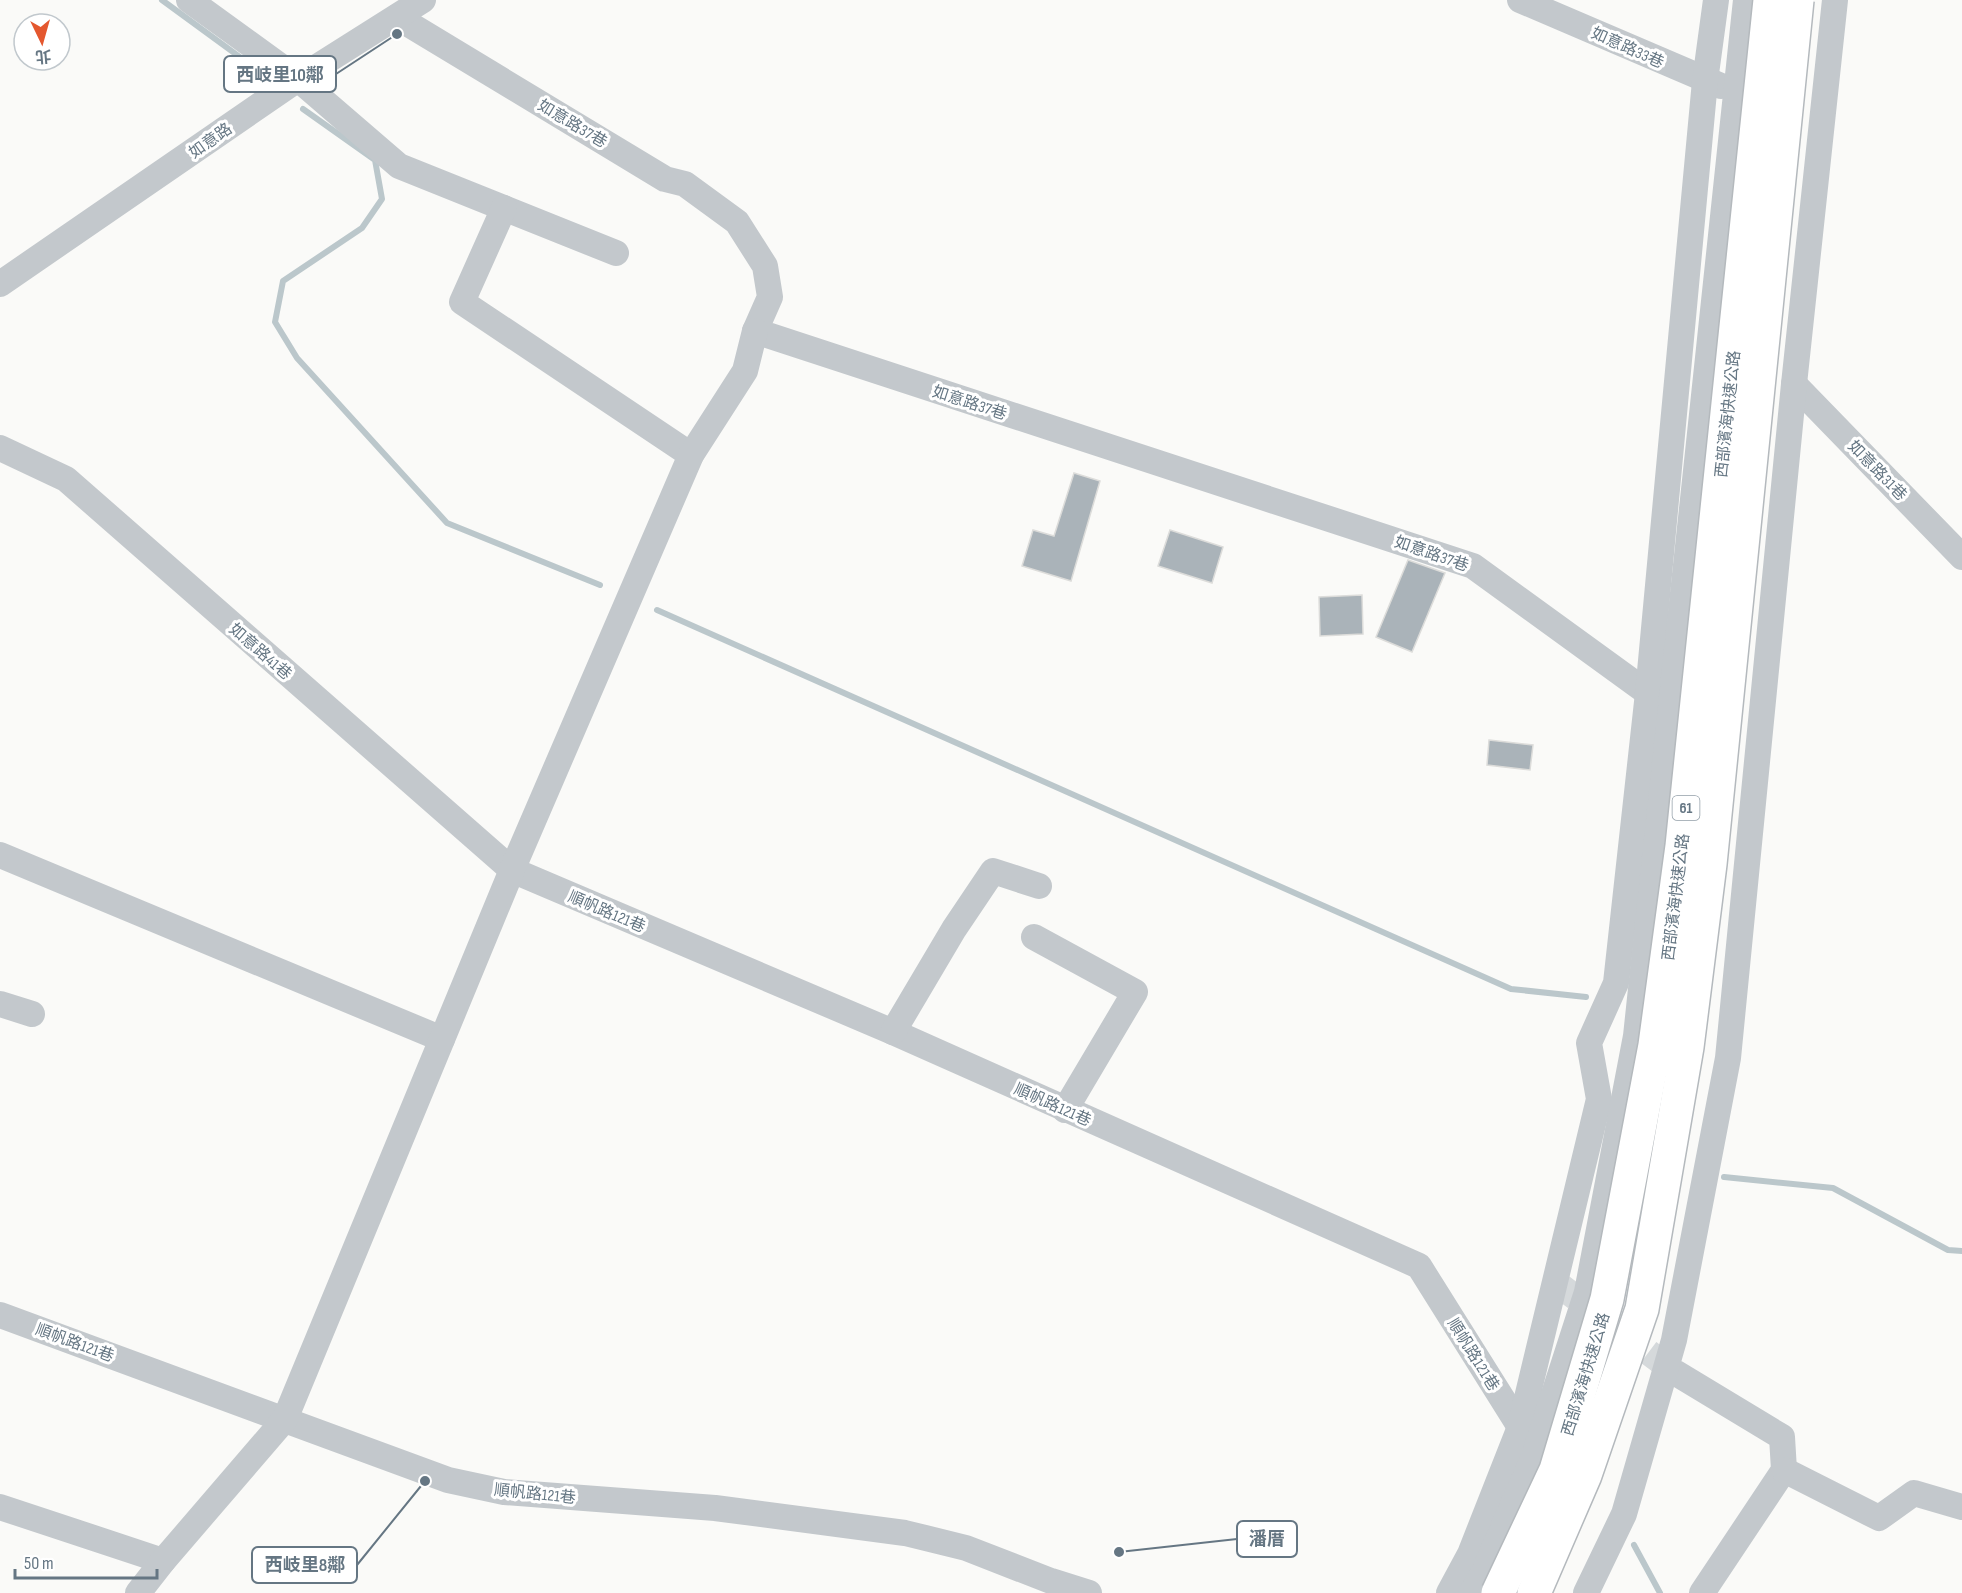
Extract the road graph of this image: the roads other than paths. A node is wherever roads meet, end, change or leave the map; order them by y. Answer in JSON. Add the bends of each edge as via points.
{"nodes":[{"id":1,"x":189,"y":0,"type":"edge"},
{"id":2,"x":423,"y":0,"type":"edge"},
{"id":3,"x":1520,"y":0,"type":"edge"},
{"id":4,"x":1716,"y":0,"type":"edge"},
{"id":5,"x":1746,"y":0,"type":"edge"},
{"id":6,"x":1770,"y":0,"type":"edge"},
{"id":7,"x":1797,"y":0,"type":"edge"},
{"id":8,"x":1835,"y":0,"type":"edge"},
{"id":9,"x":397,"y":17,"type":"junction"},
{"id":10,"x":298,"y":79,"type":"junction"},
{"id":11,"x":1705,"y":81,"type":"junction"},
{"id":12,"x":1736,"y":92,"type":"junction"},
{"id":13,"x":504,"y":208,"type":"junction"},
{"id":14,"x":616,"y":253,"type":"dead end"},
{"id":15,"x":0,"y":284,"type":"edge"},
{"id":16,"x":755,"y":331,"type":"junction"},
{"id":17,"x":1794,"y":384,"type":"junction"},
{"id":18,"x":0,"y":448,"type":"edge"},
{"id":19,"x":691,"y":455,"type":"junction"},
{"id":20,"x":1962,"y":557,"type":"edge"},
{"id":21,"x":1648,"y":693,"type":"junction"},
{"id":22,"x":0,"y":855,"type":"edge"},
{"id":23,"x":512,"y":870,"type":"junction"},
{"id":24,"x":1038,"y":886,"type":"dead end"},
{"id":25,"x":1034,"y":937,"type":"dead end"},
{"id":26,"x":0,"y":1004,"type":"edge"},
{"id":27,"x":32,"y":1014,"type":"dead end"},
{"id":28,"x":893,"y":1032,"type":"junction"},
{"id":29,"x":442,"y":1039,"type":"junction"},
{"id":30,"x":1065,"y":1110,"type":"junction"},
{"id":31,"x":0,"y":1315,"type":"edge"},
{"id":32,"x":1676,"y":1373,"type":"tunnel mouth"},
{"id":33,"x":285,"y":1419,"type":"junction"},
{"id":34,"x":1520,"y":1426,"type":"junction"},
{"id":35,"x":1784,"y":1470,"type":"junction"},
{"id":36,"x":0,"y":1507,"type":"edge"},
{"id":37,"x":1962,"y":1507,"type":"edge"},
{"id":38,"x":163,"y":1561,"type":"junction"},
{"id":39,"x":1049,"y":1587,"type":"edge"},
{"id":40,"x":138,"y":1593,"type":"edge"},
{"id":41,"x":1089,"y":1593,"type":"edge"},
{"id":42,"x":1449,"y":1593,"type":"edge"},
{"id":43,"x":1472,"y":1593,"type":"edge"},
{"id":44,"x":1498,"y":1593,"type":"edge"},
{"id":45,"x":1534,"y":1593,"type":"edge"},
{"id":46,"x":1586,"y":1593,"type":"edge"},
{"id":47,"x":1702,"y":1593,"type":"edge"}],
"edges":[{"from":1,"to":10,"type":"street"},
{"from":2,"to":9,"type":"street","name":"如意路"},
{"from":3,"to":11,"type":"street","name":"如意路33巷"},
{"from":4,"to":11,"type":"street"},
{"from":5,"to":12,"type":"street"},
{"from":6,"to":44,"type":"highway","name":"西部濱海快速公路","number":"61","bridge":true,"via":[[1682,846],[1655,1045],[1607,1299],[1556,1470]]},
{"from":7,"to":45,"type":"highway","name":"西部濱海快速公路","number":"61","bridge":true,"via":[[1710,864],[1687,1047],[1642,1309],[1585,1475]]},
{"from":8,"to":17,"type":"street"},
{"from":9,"to":10,"type":"street","name":"如意路"},
{"from":9,"to":16,"type":"street","name":"如意路37巷","via":[[665,179],[685,184],[737,222],[765,266],[770,297]]},
{"from":10,"to":13,"type":"street","via":[[399,165]]},
{"from":10,"to":15,"type":"street","name":"如意路"},
{"from":11,"to":12,"type":"street","name":"如意路33巷"},
{"from":11,"to":21,"type":"street"},
{"from":12,"to":43,"type":"street","via":[[1636,1036],[1587,1292],[1533,1459]]},
{"from":13,"to":14,"type":"street"},
{"from":13,"to":19,"type":"street","via":[[462,302]]},
{"from":16,"to":19,"type":"street","via":[[745,371]]},
{"from":16,"to":21,"type":"street","name":"如意路37巷","via":[[1473,566]]},
{"from":17,"to":20,"type":"street","name":"如意路31巷"},
{"from":17,"to":46,"type":"street","via":[[1728,1058],[1674,1340],[1624,1514]]},
{"from":18,"to":23,"type":"street","name":"如意路41巷","via":[[66,479]]},
{"from":19,"to":23,"type":"street"},
{"from":21,"to":34,"type":"street","via":[[1616,983],[1589,1043],[1599,1100]]},
{"from":22,"to":29,"type":"street"},
{"from":23,"to":28,"type":"street","name":"順帆路121巷"},
{"from":23,"to":29,"type":"street"},
{"from":24,"to":28,"type":"street","via":[[993,871]]},
{"from":25,"to":30,"type":"street","via":[[1135,992]]},
{"from":26,"to":27,"type":"street"},
{"from":28,"to":30,"type":"street","name":"順帆路121巷"},
{"from":29,"to":33,"type":"street"},
{"from":30,"to":34,"type":"street","name":"順帆路121巷","via":[[1419,1266]]},
{"from":31,"to":33,"type":"street","name":"順帆路121巷"},
{"from":32,"to":35,"type":"street","via":[[1782,1437]]},
{"from":33,"to":38,"type":"street"},
{"from":33,"to":39,"type":"street","name":"順帆路121巷","via":[[448,1480],[504,1492],[715,1508],[905,1533],[966,1548]]},
{"from":34,"to":42,"type":"street","via":[[1470,1554]]},
{"from":35,"to":37,"type":"street","via":[[1879,1518],[1914,1493]]},
{"from":35,"to":47,"type":"street"},
{"from":36,"to":38,"type":"street"},
{"from":38,"to":40,"type":"street"},
{"from":39,"to":41,"type":"street","name":"順帆路121巷"}]}
